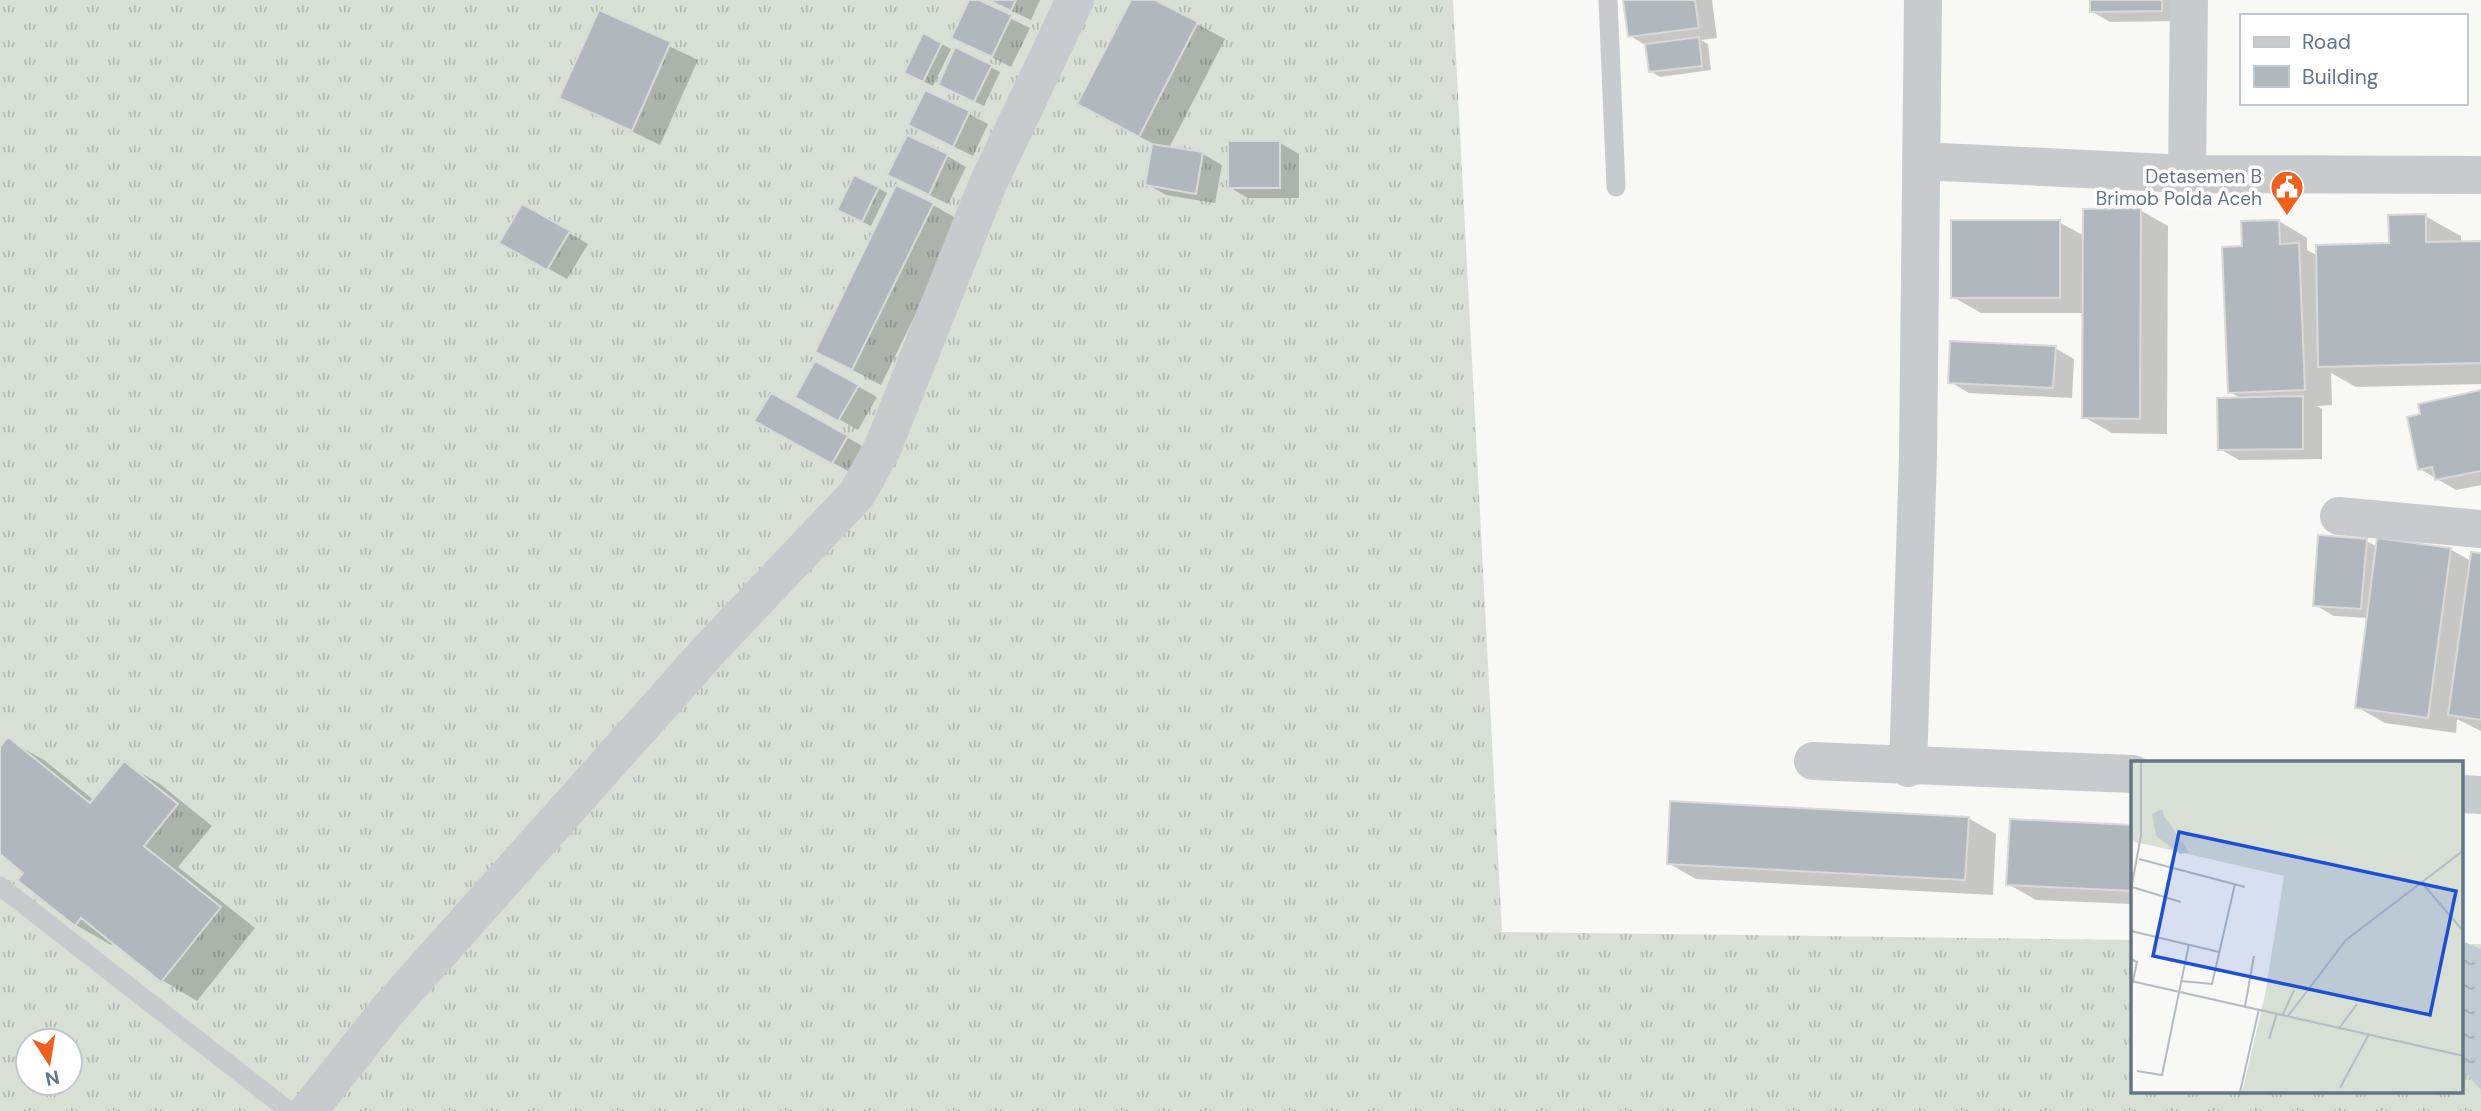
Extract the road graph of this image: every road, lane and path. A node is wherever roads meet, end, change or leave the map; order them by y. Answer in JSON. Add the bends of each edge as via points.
{"nodes":[{"id":1,"x":1075,"y":0,"type":"edge"},
{"id":2,"x":1608,"y":0,"type":"edge"},
{"id":3,"x":1923,"y":0,"type":"edge"},
{"id":4,"x":2189,"y":0,"type":"edge"},
{"id":5,"x":1922,"y":161,"type":"junction"},
{"id":6,"x":2187,"y":174,"type":"junction"},
{"id":7,"x":2481,"y":175,"type":"edge"},
{"id":8,"x":1616,"y":187,"type":"dead end"},
{"id":9,"x":2339,"y":516,"type":"dead end"},
{"id":10,"x":2481,"y":528,"type":"edge"},
{"id":11,"x":1813,"y":761,"type":"dead end"},
{"id":12,"x":1908,"y":768,"type":"junction"},
{"id":13,"x":2131,"y":774,"type":"edge"},
{"id":14,"x":0,"y":886,"type":"edge"},
{"id":15,"x":289,"y":1111,"type":"edge"},
{"id":16,"x":308,"y":1111,"type":"edge"}],
"edges":[{"from":1,"to":16,"type":"street","via":[[986,188],[883,447],[857,494],[711,648],[388,1010]]},
{"from":2,"to":8,"type":"lane"},
{"from":3,"to":5,"type":"street"},
{"from":4,"to":6,"type":"street"},
{"from":5,"to":6,"type":"street"},
{"from":5,"to":12,"type":"street"},
{"from":6,"to":7,"type":"street"},
{"from":9,"to":10,"type":"street"},
{"from":11,"to":12,"type":"street"},
{"from":12,"to":13,"type":"street"},
{"from":14,"to":15,"type":"lane"}]}
